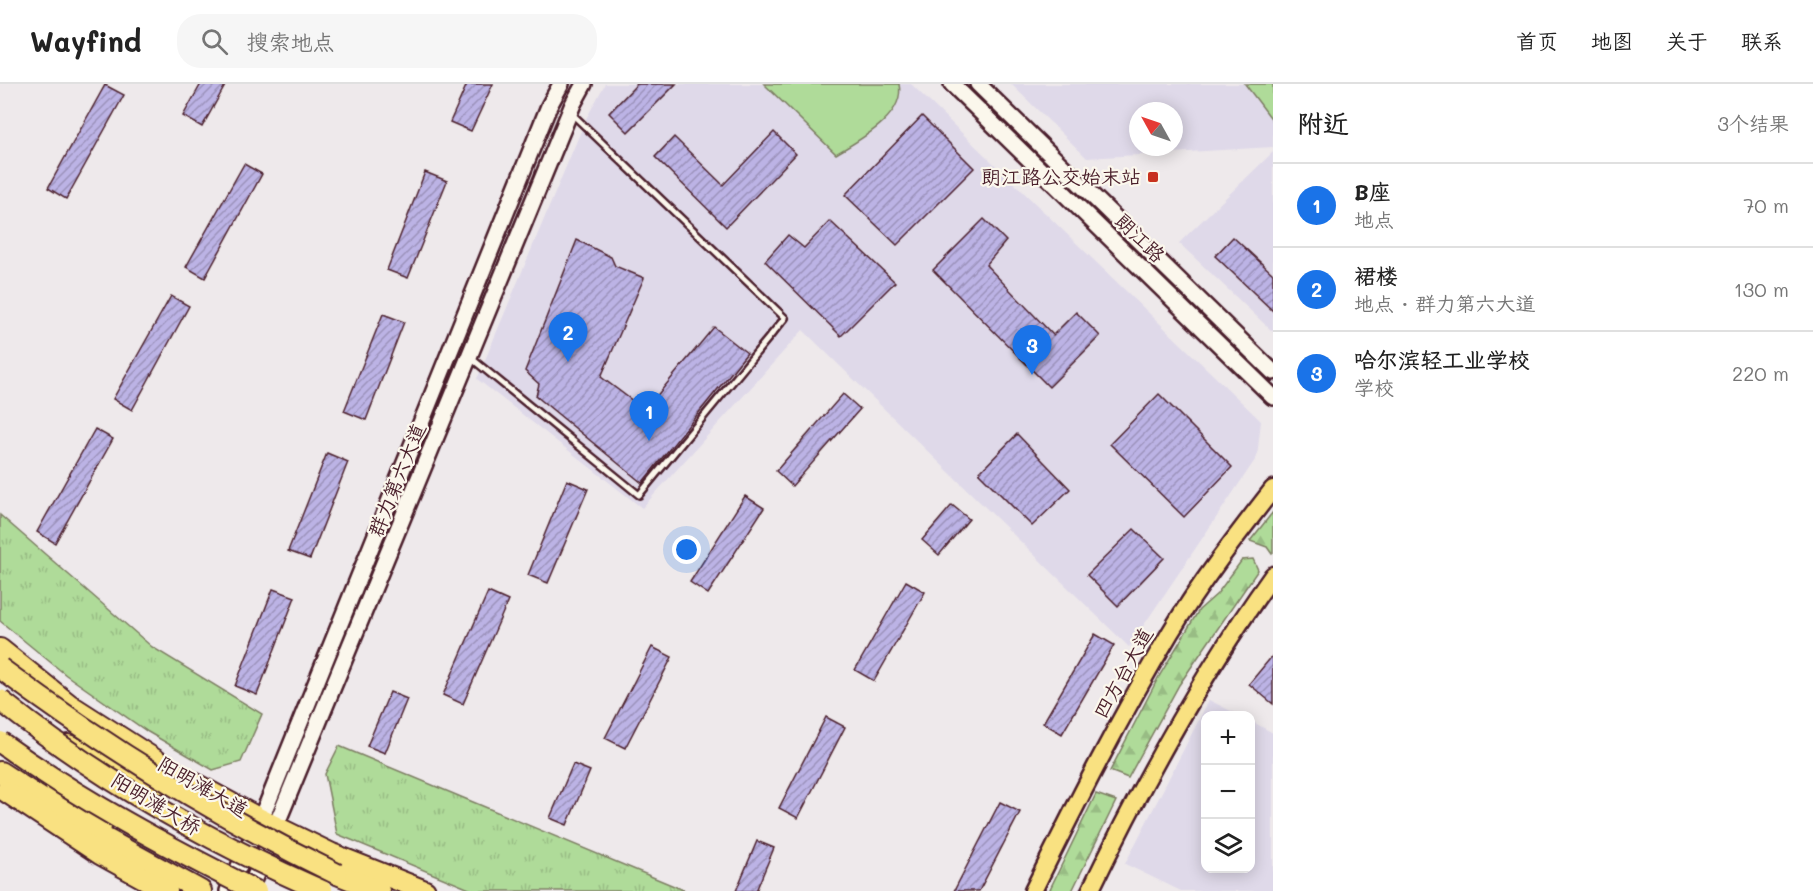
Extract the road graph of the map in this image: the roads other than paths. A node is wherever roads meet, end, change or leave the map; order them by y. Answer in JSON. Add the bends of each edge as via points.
{"nodes":[{"id":1,"x":561,"y":84,"type":"edge"},
{"id":2,"x":584,"y":84,"type":"edge"},
{"id":3,"x":952,"y":84,"type":"edge"},
{"id":4,"x":978,"y":84,"type":"edge"},
{"id":5,"x":570,"y":112,"type":"junction"},
{"id":6,"x":470,"y":357,"type":"junction"},
{"id":7,"x":1273,"y":372,"type":"edge"},
{"id":8,"x":1273,"y":397,"type":"edge"},
{"id":9,"x":1273,"y":489,"type":"edge"},
{"id":10,"x":1273,"y":575,"type":"edge"},
{"id":11,"x":0,"y":649,"type":"edge"},
{"id":12,"x":0,"y":668,"type":"edge"},
{"id":13,"x":0,"y":700,"type":"edge"},
{"id":14,"x":49,"y":736,"type":"junction"},
{"id":15,"x":0,"y":742,"type":"edge"},
{"id":16,"x":24,"y":759,"type":"junction"},
{"id":17,"x":0,"y":772,"type":"edge"},
{"id":18,"x":0,"y":788,"type":"edge"},
{"id":19,"x":184,"y":794,"type":"junction"},
{"id":20,"x":268,"y":823,"type":"junction"},
{"id":21,"x":136,"y":856,"type":"junction"},
{"id":22,"x":167,"y":891,"type":"edge"},
{"id":23,"x":201,"y":891,"type":"edge"},
{"id":24,"x":228,"y":891,"type":"edge"},
{"id":25,"x":249,"y":891,"type":"edge"},
{"id":26,"x":256,"y":891,"type":"edge"},
{"id":27,"x":322,"y":891,"type":"edge"},
{"id":28,"x":379,"y":891,"type":"edge"},
{"id":29,"x":425,"y":891,"type":"edge"},
{"id":30,"x":1033,"y":891,"type":"edge"},
{"id":31,"x":1090,"y":891,"type":"edge"}],
"edges":[{"from":1,"to":20,"type":"main road","name":"群力第六大道","via":[[549,106]]},
{"from":2,"to":5,"type":"main road","name":"群力第六大道"},
{"from":3,"to":8,"type":"main road","name":"朗江路"},
{"from":4,"to":7,"type":"main road","name":"朗江路"},
{"from":5,"to":6,"type":"main road","name":"群力第六大道"},
{"from":5,"to":6,"type":"lane","via":[[785,318],[639,495]]},
{"from":6,"to":20,"type":"main road","name":"群力第六大道"},
{"from":9,"to":30,"type":"main road","name":"四方台大道","via":[[1170,632]]},
{"from":10,"to":31,"type":"main road","via":[[1207,673]]},
{"from":11,"to":20,"type":"highway","name":"阳明滩大道","via":[[70,705],[180,775]]},
{"from":12,"to":19,"type":"highway","bridge":true,"via":[[82,728]]},
{"from":13,"to":14,"type":"highway","name":"阳明滩大桥","bridge":true},
{"from":14,"to":19,"type":"highway","bridge":true},
{"from":14,"to":27,"type":"highway","name":"阳明滩大桥","bridge":true,"via":[[170,814]]},
{"from":15,"to":16,"type":"highway","name":"阳明滩大桥","bridge":true},
{"from":16,"to":21,"type":"highway","bridge":true},
{"from":16,"to":26,"type":"highway","name":"阳明滩大桥","bridge":true,"via":[[191,859]]},
{"from":17,"to":21,"type":"highway"},
{"from":18,"to":22,"type":"highway","via":[[100,854]]},
{"from":19,"to":28,"type":"highway","bridge":true,"via":[[304,858]]},
{"from":20,"to":24,"type":"main road","name":"群力第六大道"},
{"from":20,"to":25,"type":"main road","name":"群力第六大道"},
{"from":20,"to":29,"type":"highway","name":"阳明滩大道"},
{"from":21,"to":23,"type":"highway"}]}
